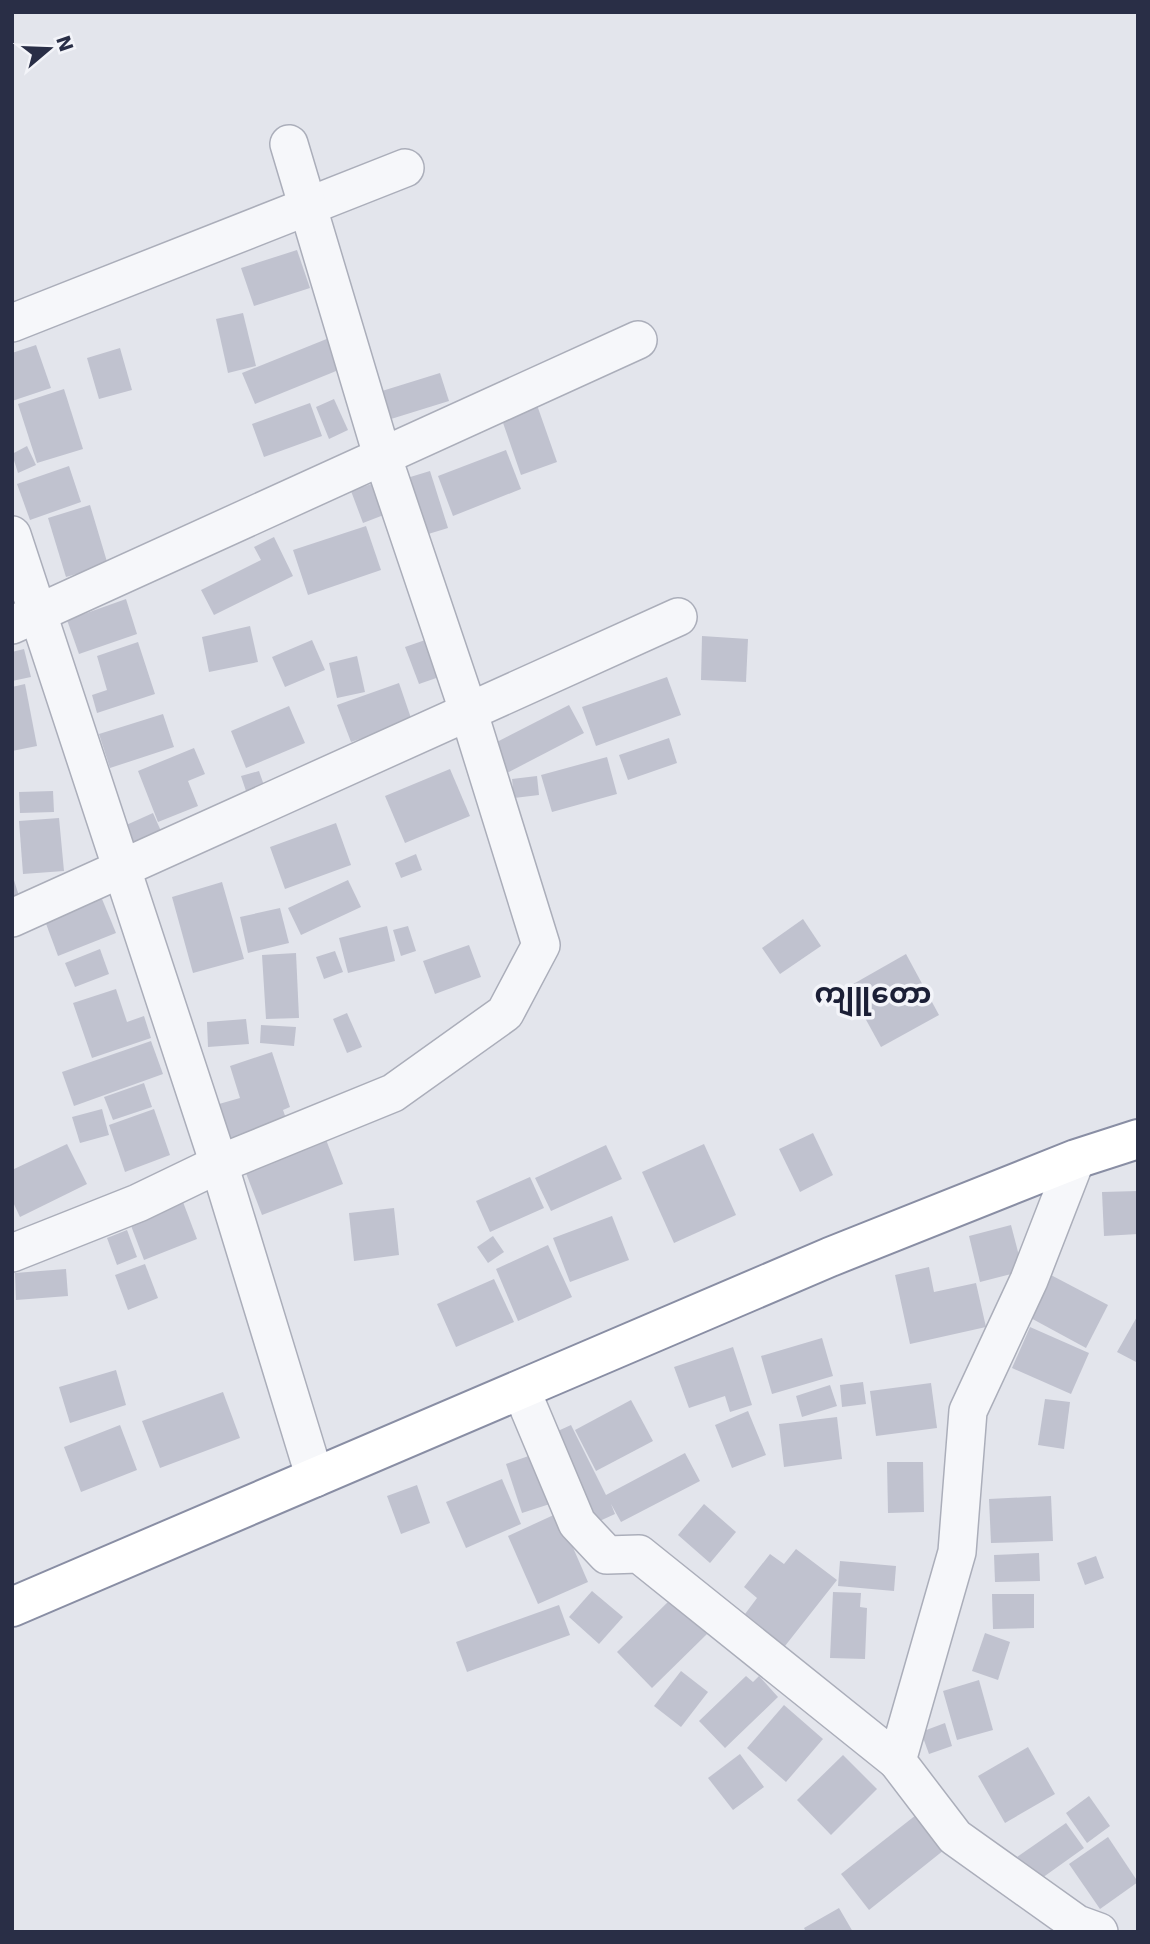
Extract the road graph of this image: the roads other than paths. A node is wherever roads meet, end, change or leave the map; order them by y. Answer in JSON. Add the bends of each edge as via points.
{"nodes":[{"id":1,"x":289,"y":144,"type":"dead end"},
{"id":2,"x":405,"y":168,"type":"dead end"},
{"id":3,"x":308,"y":209,"type":"junction"},
{"id":4,"x":12,"y":323,"type":"edge"},
{"id":5,"x":638,"y":340,"type":"dead end"},
{"id":6,"x":382,"y":455,"type":"junction"},
{"id":7,"x":12,"y":535,"type":"edge"},
{"id":8,"x":678,"y":617,"type":"dead end"},
{"id":9,"x":25,"y":620,"type":"edge"},
{"id":10,"x":468,"y":710,"type":"junction"},
{"id":11,"x":121,"y":868,"type":"junction"},
{"id":12,"x":12,"y":918,"type":"edge"},
{"id":13,"x":1138,"y":1139,"type":"edge"},
{"id":14,"x":1076,"y":1159,"type":"junction"},
{"id":15,"x":219,"y":1164,"type":"junction"},
{"id":16,"x":12,"y":1252,"type":"edge"},
{"id":17,"x":522,"y":1392,"type":"junction"},
{"id":18,"x":321,"y":1475,"type":"junction"},
{"id":19,"x":12,"y":1608,"type":"edge"},
{"id":20,"x":897,"y":1761,"type":"junction"},
{"id":21,"x":1099,"y":1932,"type":"edge"}],
"edges":[{"from":1,"to":3,"type":"street"},
{"from":2,"to":3,"type":"street"},
{"from":3,"to":4,"type":"street"},
{"from":3,"to":6,"type":"street"},
{"from":5,"to":6,"type":"street"},
{"from":6,"to":9,"type":"street"},
{"from":6,"to":10,"type":"street"},
{"from":7,"to":9,"type":"street"},
{"from":8,"to":10,"type":"street"},
{"from":9,"to":11,"type":"street"},
{"from":10,"to":11,"type":"street"},
{"from":10,"to":15,"type":"street","via":[[541,945],[505,1013],[393,1093]]},
{"from":11,"to":12,"type":"street"},
{"from":11,"to":15,"type":"street"},
{"from":13,"to":14,"type":"highway"},
{"from":14,"to":17,"type":"highway","via":[[830,1257]]},
{"from":14,"to":20,"type":"street","via":[[1029,1280],[968,1411],[957,1552]]},
{"from":15,"to":16,"type":"street","via":[[138,1203]]},
{"from":15,"to":18,"type":"street"},
{"from":17,"to":18,"type":"highway"},
{"from":17,"to":20,"type":"street","via":[[576,1522],[607,1555],[639,1554]]},
{"from":18,"to":19,"type":"highway"},
{"from":20,"to":21,"type":"street","via":[[955,1837],[1077,1924]]}]}
